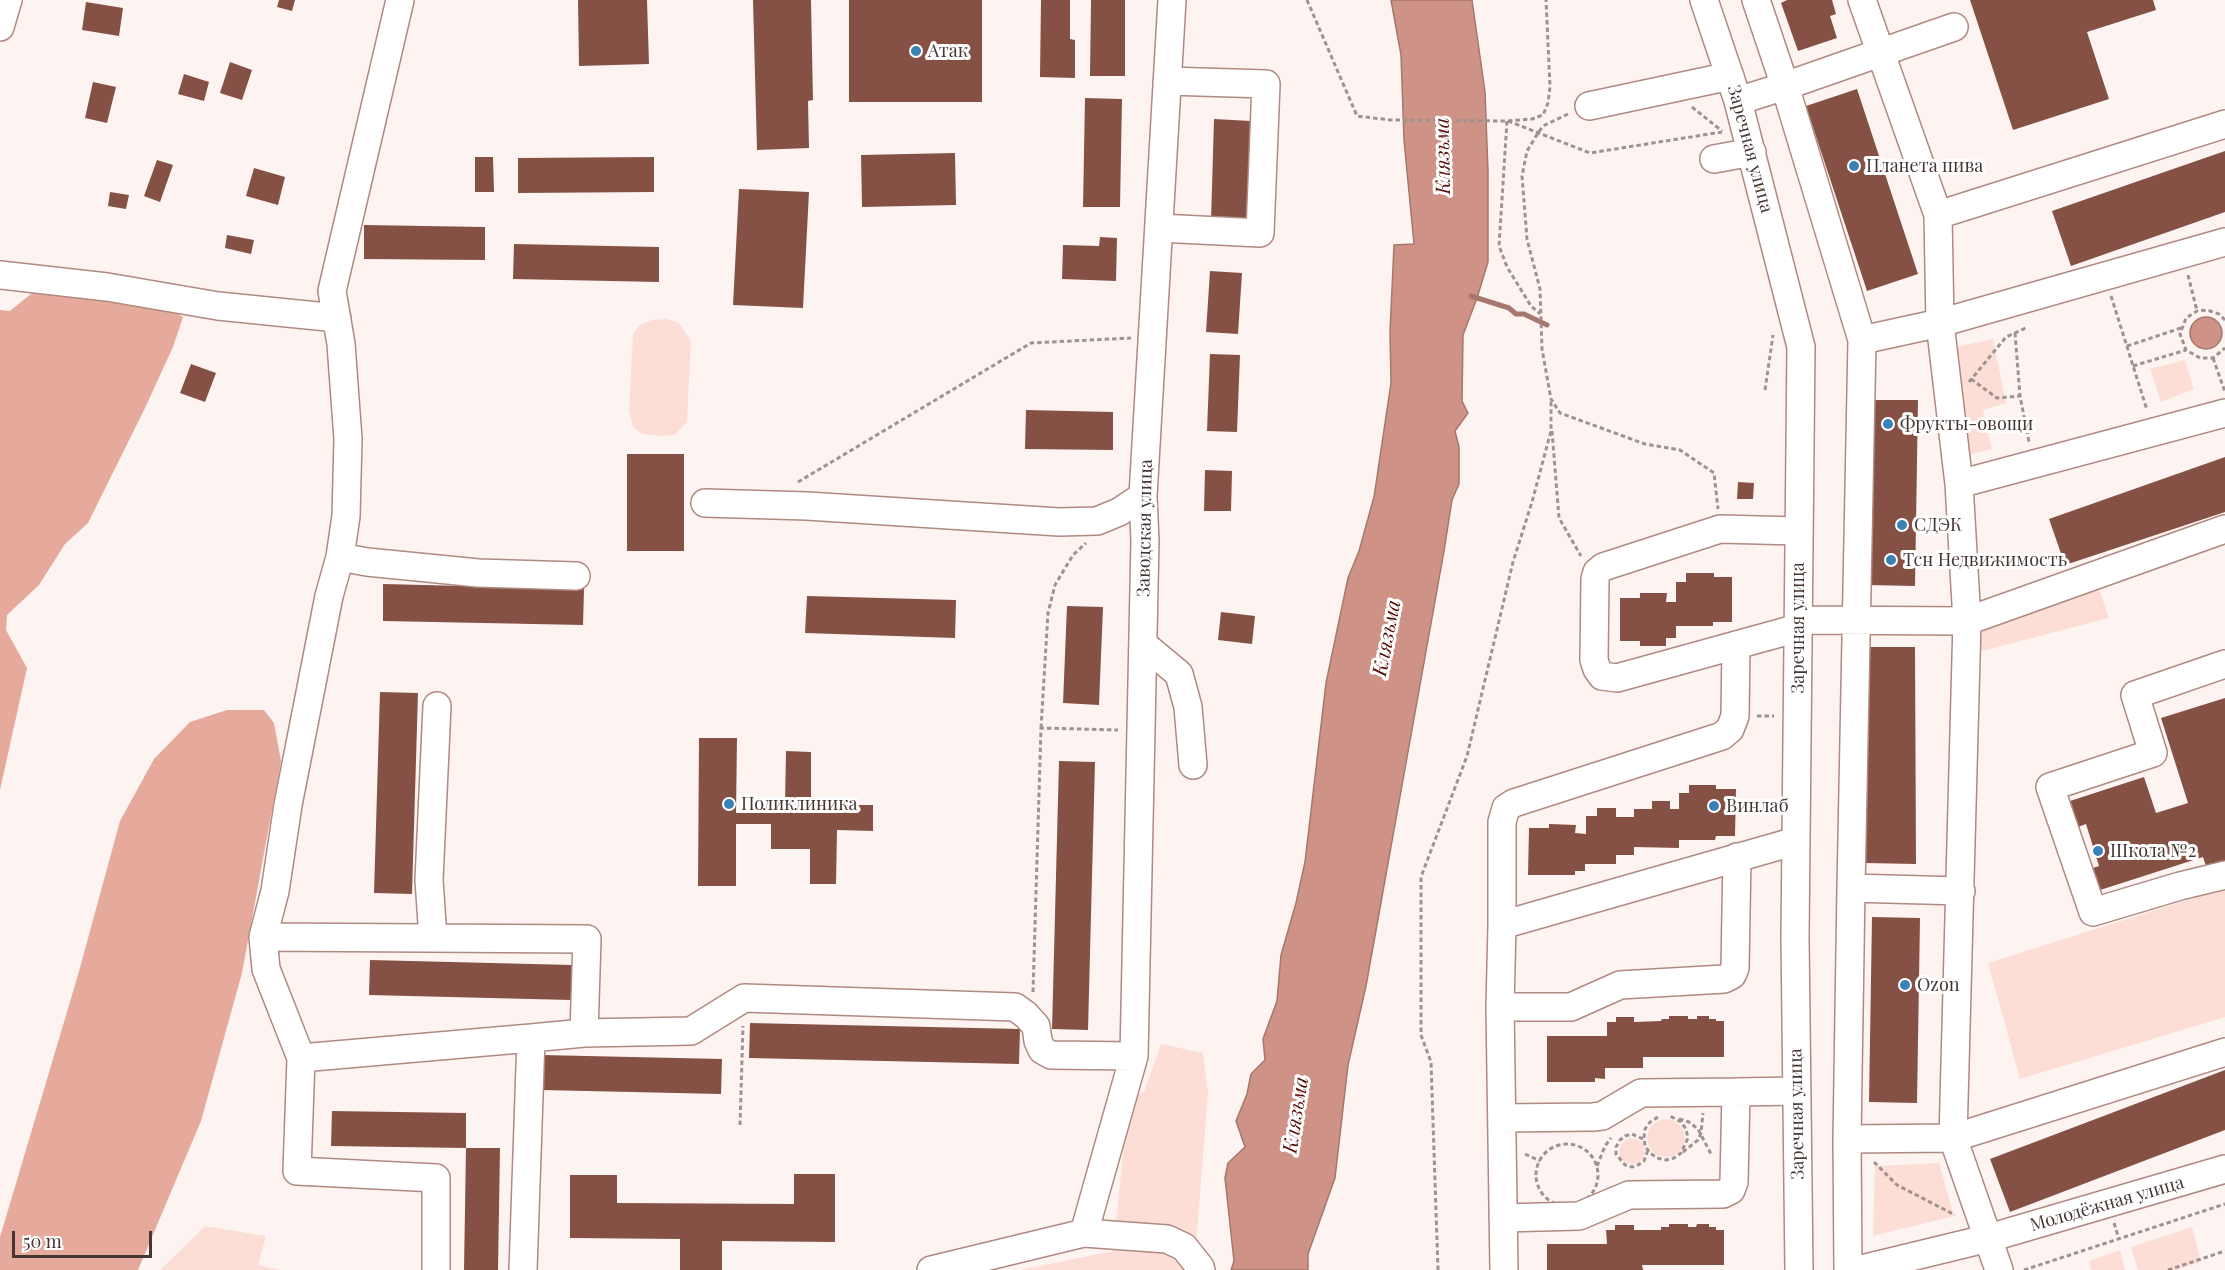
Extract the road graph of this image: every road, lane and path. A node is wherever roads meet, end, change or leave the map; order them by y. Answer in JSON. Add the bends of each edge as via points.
{"nodes":[{"id":1,"x":8,"y":0,"type":"edge"},
{"id":2,"x":400,"y":0,"type":"edge"},
{"id":3,"x":1172,"y":0,"type":"edge"},
{"id":4,"x":1307,"y":0,"type":"edge"},
{"id":5,"x":1546,"y":0,"type":"edge"},
{"id":6,"x":1704,"y":0,"type":"edge"},
{"id":7,"x":1756,"y":0,"type":"edge"},
{"id":8,"x":1862,"y":0,"type":"edge"},
{"id":9,"x":0,"y":27,"type":"edge"},
{"id":10,"x":1954,"y":27,"type":"dead end"},
{"id":11,"x":1879,"y":53,"type":"junction"},
{"id":12,"x":1730,"y":76,"type":"junction"},
{"id":13,"x":1167,"y":81,"type":"junction"},
{"id":14,"x":1785,"y":86,"type":"junction"},
{"id":15,"x":1669,"y":89,"type":"junction"},
{"id":16,"x":1738,"y":102,"type":"junction"},
{"id":17,"x":1589,"y":105,"type":"joint"},
{"id":18,"x":1507,"y":121,"type":"junction"},
{"id":19,"x":2225,"y":124,"type":"edge"},
{"id":20,"x":1538,"y":133,"type":"junction"},
{"id":21,"x":1752,"y":152,"type":"junction"},
{"id":22,"x":1714,"y":159,"type":"dead end"},
{"id":23,"x":1938,"y":215,"type":"junction"},
{"id":24,"x":1159,"y":228,"type":"junction"},
{"id":25,"x":2225,"y":242,"type":"edge"},
{"id":26,"x":2182,"y":253,"type":"junction"},
{"id":27,"x":0,"y":275,"type":"edge"},
{"id":28,"x":2105,"y":277,"type":"junction"},
{"id":29,"x":2197,"y":311,"type":"junction"},
{"id":30,"x":1540,"y":314,"type":"junction"},
{"id":31,"x":337,"y":318,"type":"junction"},
{"id":32,"x":2224,"y":318,"type":"edge"},
{"id":33,"x":1940,"y":323,"type":"junction"},
{"id":34,"x":2028,"y":327,"type":"dead end"},
{"id":35,"x":2181,"y":328,"type":"junction"},
{"id":36,"x":2015,"y":333,"type":"junction"},
{"id":37,"x":1139,"y":337,"type":"dead end"},
{"id":38,"x":1862,"y":340,"type":"junction"},
{"id":39,"x":2127,"y":346,"type":"junction"},
{"id":40,"x":2225,"y":348,"type":"edge"},
{"id":41,"x":2186,"y":350,"type":"junction"},
{"id":42,"x":2213,"y":358,"type":"junction"},
{"id":43,"x":1945,"y":359,"type":"junction"},
{"id":44,"x":2133,"y":366,"type":"junction"},
{"id":45,"x":1972,"y":379,"type":"junction"},
{"id":46,"x":2225,"y":392,"type":"edge"},
{"id":47,"x":2020,"y":396,"type":"junction"},
{"id":48,"x":1551,"y":399,"type":"junction"},
{"id":49,"x":1950,"y":406,"type":"junction"},
{"id":50,"x":2225,"y":412,"type":"edge"},
{"id":51,"x":2155,"y":432,"type":"junction"},
{"id":52,"x":2033,"y":465,"type":"junction"},
{"id":53,"x":1959,"y":484,"type":"junction"},
{"id":54,"x":790,"y":487,"type":"dead end"},
{"id":55,"x":1143,"y":496,"type":"junction"},
{"id":56,"x":705,"y":503,"type":"dead end"},
{"id":57,"x":1720,"y":529,"type":"junction"},
{"id":58,"x":2225,"y":529,"type":"edge"},
{"id":59,"x":1798,"y":531,"type":"junction"},
{"id":60,"x":1087,"y":542,"type":"dead end"},
{"id":61,"x":340,"y":557,"type":"junction"},
{"id":62,"x":576,"y":576,"type":"dead end"},
{"id":63,"x":1595,"y":579,"type":"junction"},
{"id":64,"x":1856,"y":620,"type":"junction"},
{"id":65,"x":1967,"y":621,"type":"junction"},
{"id":66,"x":1798,"y":624,"type":"junction"},
{"id":67,"x":1143,"y":644,"type":"junction"},
{"id":68,"x":1736,"y":645,"type":"junction"},
{"id":69,"x":2225,"y":664,"type":"edge"},
{"id":70,"x":437,"y":705,"type":"dead end"},
{"id":71,"x":1757,"y":716,"type":"dead end"},
{"id":72,"x":1774,"y":716,"type":"dead end"},
{"id":73,"x":1041,"y":728,"type":"junction"},
{"id":74,"x":1141,"y":730,"type":"junction"},
{"id":75,"x":1193,"y":765,"type":"dead end"},
{"id":76,"x":1796,"y":841,"type":"junction"},
{"id":77,"x":1737,"y":857,"type":"junction"},
{"id":78,"x":2225,"y":875,"type":"edge"},
{"id":79,"x":1851,"y":888,"type":"junction"},
{"id":80,"x":1962,"y":891,"type":"junction"},
{"id":81,"x":1502,"y":925,"type":"junction"},
{"id":82,"x":263,"y":937,"type":"junction"},
{"id":83,"x":433,"y":938,"type":"junction"},
{"id":84,"x":744,"y":998,"type":"junction"},
{"id":85,"x":1500,"y":1007,"type":"junction"},
{"id":86,"x":1032,"y":1022,"type":"junction"},
{"id":87,"x":584,"y":1033,"type":"junction"},
{"id":88,"x":531,"y":1038,"type":"junction"},
{"id":89,"x":2225,"y":1052,"type":"edge"},
{"id":90,"x":1134,"y":1056,"type":"junction"},
{"id":91,"x":300,"y":1058,"type":"junction"},
{"id":92,"x":1797,"y":1091,"type":"junction"},
{"id":93,"x":1703,"y":1092,"type":"junction"},
{"id":94,"x":1736,"y":1092,"type":"junction"},
{"id":95,"x":1666,"y":1115,"type":"junction"},
{"id":96,"x":1647,"y":1116,"type":"dead end"},
{"id":97,"x":1674,"y":1117,"type":"junction"},
{"id":98,"x":1502,"y":1118,"type":"junction"},
{"id":99,"x":740,"y":1125,"type":"dead end"},
{"id":100,"x":1701,"y":1133,"type":"junction"},
{"id":101,"x":1611,"y":1137,"type":"dead end"},
{"id":102,"x":1953,"y":1138,"type":"junction"},
{"id":103,"x":1847,"y":1139,"type":"junction"},
{"id":104,"x":1644,"y":1140,"type":"junction"},
{"id":105,"x":1648,"y":1150,"type":"junction"},
{"id":106,"x":1519,"y":1153,"type":"dead end"},
{"id":107,"x":1681,"y":1153,"type":"junction"},
{"id":108,"x":1869,"y":1156,"type":"dead end"},
{"id":109,"x":1540,"y":1161,"type":"junction"},
{"id":110,"x":1713,"y":1161,"type":"dead end"},
{"id":111,"x":1597,"y":1166,"type":"junction"},
{"id":112,"x":2225,"y":1169,"type":"edge"},
{"id":113,"x":2225,"y":1204,"type":"edge"},
{"id":114,"x":1955,"y":1215,"type":"dead end"},
{"id":115,"x":1503,"y":1218,"type":"junction"},
{"id":116,"x":1084,"y":1233,"type":"junction"},
{"id":117,"x":1989,"y":1238,"type":"junction"},
{"id":118,"x":2225,"y":1251,"type":"edge"},
{"id":119,"x":2041,"y":1264,"type":"junction"},
{"id":120,"x":436,"y":1270,"type":"edge"},
{"id":121,"x":523,"y":1270,"type":"edge"},
{"id":122,"x":931,"y":1270,"type":"edge"},
{"id":123,"x":1201,"y":1270,"type":"edge"},
{"id":124,"x":1438,"y":1270,"type":"edge"},
{"id":125,"x":1504,"y":1270,"type":"edge"},
{"id":126,"x":1799,"y":1270,"type":"edge"},
{"id":127,"x":1848,"y":1270,"type":"edge"},
{"id":128,"x":1857,"y":1270,"type":"edge"},
{"id":129,"x":2000,"y":1270,"type":"edge"},
{"id":130,"x":2024,"y":1270,"type":"edge"},
{"id":131,"x":2042,"y":1270,"type":"edge"},
{"id":132,"x":2168,"y":1270,"type":"edge"}],
"edges":[{"from":1,"to":9,"type":"street"},
{"from":2,"to":31,"type":"street","via":[[332,291]]},
{"from":3,"to":13,"type":"street","name":"Заводская улица"},
{"from":4,"to":18,"type":"path","via":[[1357,116]]},
{"from":5,"to":18,"type":"path","via":[[1548,103],[1543,115]]},
{"from":6,"to":12,"type":"street","name":"Заречная улица"},
{"from":7,"to":14,"type":"street"},
{"from":8,"to":11,"type":"street"},
{"from":10,"to":11,"type":"street"},
{"from":11,"to":14,"type":"street"},
{"from":11,"to":23,"type":"street"},
{"from":12,"to":15,"type":"street"},
{"from":12,"to":16,"type":"street","name":"Заречная улица"},
{"from":13,"to":24,"type":"street","name":"Заводская улица"},
{"from":13,"to":24,"type":"street","via":[[1266,84],[1260,233]]},
{"from":14,"to":16,"type":"street"},
{"from":14,"to":38,"type":"street"},
{"from":15,"to":17,"type":"street"},
{"from":15,"to":20,"type":"path","via":[[1723,132],[1590,153]]},
{"from":16,"to":21,"type":"street","name":"Заречная улица"},
{"from":17,"to":20,"type":"path","via":[[1544,126]]},
{"from":18,"to":20,"type":"path"},
{"from":18,"to":30,"type":"path","via":[[1499,246],[1507,267]]},
{"from":19,"to":23,"type":"street"},
{"from":20,"to":30,"type":"path","via":[[1527,151],[1522,176],[1527,239],[1540,289]]},
{"from":21,"to":22,"type":"street"},
{"from":21,"to":59,"type":"street","name":"Заречная улица","via":[[1801,347]]},
{"from":23,"to":33,"type":"street"},
{"from":24,"to":55,"type":"street","name":"Заводская улица"},
{"from":25,"to":26,"type":"street"},
{"from":26,"to":28,"type":"street"},
{"from":26,"to":29,"type":"path"},
{"from":27,"to":31,"type":"street","via":[[107,287],[218,306]]},
{"from":28,"to":33,"type":"street"},
{"from":28,"to":39,"type":"path"},
{"from":29,"to":32,"type":"path","via":[[2207,310]]},
{"from":29,"to":35,"type":"path","via":[[2186,318]]},
{"from":30,"to":48,"type":"path"},
{"from":31,"to":61,"type":"street","via":[[348,439],[346,516]]},
{"from":33,"to":38,"type":"street"},
{"from":33,"to":43,"type":"street"},
{"from":34,"to":36,"type":"path"},
{"from":35,"to":39,"type":"path"},
{"from":35,"to":41,"type":"path"},
{"from":36,"to":45,"type":"path","via":[[2006,337]]},
{"from":36,"to":47,"type":"path"},
{"from":37,"to":54,"type":"path","via":[[1031,343]]},
{"from":38,"to":64,"type":"street"},
{"from":39,"to":44,"type":"path"},
{"from":40,"to":42,"type":"path"},
{"from":41,"to":42,"type":"path","via":[[2200,358]]},
{"from":41,"to":44,"type":"path"},
{"from":42,"to":46,"type":"path"},
{"from":43,"to":45,"type":"path"},
{"from":43,"to":49,"type":"street"},
{"from":44,"to":51,"type":"path"},
{"from":45,"to":47,"type":"path","via":[[1997,398]]},
{"from":45,"to":49,"type":"path"},
{"from":47,"to":52,"type":"path"},
{"from":48,"to":57,"type":"path","via":[[1560,412],[1645,444],[1680,450],[1714,473]]},
{"from":48,"to":63,"type":"path","via":[[1558,518]]},
{"from":48,"to":124,"type":"path","via":[[1551,431],[1513,562],[1467,756],[1421,877],[1421,1035],[1431,1062]]},
{"from":49,"to":53,"type":"street"},
{"from":50,"to":51,"type":"street"},
{"from":51,"to":52,"type":"street"},
{"from":52,"to":53,"type":"street"},
{"from":53,"to":65,"type":"street"},
{"from":55,"to":56,"type":"street","via":[[1097,521],[1059,522]]},
{"from":55,"to":67,"type":"street","name":"Заводская улица"},
{"from":57,"to":59,"type":"street"},
{"from":57,"to":63,"type":"street","via":[[1603,567]]},
{"from":58,"to":65,"type":"street"},
{"from":59,"to":66,"type":"street","name":"Заречная улица"},
{"from":60,"to":73,"type":"path","via":[[1073,555],[1055,585],[1048,613]]},
{"from":61,"to":62,"type":"street","via":[[478,573]]},
{"from":61,"to":82,"type":"street"},
{"from":63,"to":68,"type":"street","via":[[1594,660],[1602,676],[1617,678]]},
{"from":64,"to":65,"type":"street"},
{"from":64,"to":66,"type":"street"},
{"from":64,"to":79,"type":"street"},
{"from":65,"to":80,"type":"street"},
{"from":66,"to":68,"type":"street"},
{"from":66,"to":76,"type":"street","name":"Заречная улица"},
{"from":67,"to":74,"type":"street","name":"Заводская улица"},
{"from":67,"to":75,"type":"street","via":[[1179,674],[1188,707]]},
{"from":68,"to":81,"type":"street","via":[[1735,716],[1722,736],[1506,808],[1502,822]]},
{"from":69,"to":78,"type":"street","via":[[2135,695],[2153,753],[2050,787],[2093,912]]},
{"from":70,"to":83,"type":"street","via":[[429,880]]},
{"from":71,"to":72,"type":"path"},
{"from":73,"to":74,"type":"path"},
{"from":73,"to":86,"type":"path"},
{"from":74,"to":90,"type":"street","name":"Заводская улица"},
{"from":76,"to":77,"type":"street"},
{"from":76,"to":92,"type":"street","name":"Заречная улица"},
{"from":77,"to":81,"type":"street"},
{"from":77,"to":85,"type":"street","via":[[1732,975],[1724,979],[1620,985],[1571,1007]]},
{"from":79,"to":80,"type":"street"},
{"from":79,"to":103,"type":"street"},
{"from":80,"to":102,"type":"street"},
{"from":81,"to":85,"type":"street"},
{"from":82,"to":83,"type":"street"},
{"from":82,"to":91,"type":"street","via":[[266,969]]},
{"from":83,"to":87,"type":"street","via":[[587,939]]},
{"from":84,"to":86,"type":"street","via":[[1015,1007]]},
{"from":84,"to":87,"type":"street","via":[[691,1031]]},
{"from":84,"to":99,"type":"path"},
{"from":85,"to":98,"type":"street"},
{"from":86,"to":90,"type":"street","via":[[1042,1050],[1051,1055]]},
{"from":87,"to":88,"type":"street"},
{"from":88,"to":91,"type":"street"},
{"from":88,"to":121,"type":"street"},
{"from":89,"to":102,"type":"street"},
{"from":90,"to":116,"type":"street","name":"Заводская улица"},
{"from":91,"to":120,"type":"street","via":[[297,1171],[436,1178]]},
{"from":92,"to":94,"type":"street"},
{"from":92,"to":126,"type":"street","name":"Заречная улица"},
{"from":93,"to":94,"type":"street"},
{"from":93,"to":98,"type":"street","via":[[1641,1093],[1602,1116]]},
{"from":93,"to":100,"type":"path"},
{"from":94,"to":115,"type":"street","via":[[1731,1190],[1723,1194],[1629,1195],[1579,1216]]},
{"from":95,"to":96,"type":"path"},
{"from":95,"to":97,"type":"path"},
{"from":95,"to":104,"type":"path","via":[[1650,1122]]},
{"from":97,"to":100,"type":"path","via":[[1689,1122]]},
{"from":97,"to":107,"type":"path","via":[[1682,1122],[1688,1138]]},
{"from":98,"to":115,"type":"street"},
{"from":100,"to":107,"type":"path","via":[[1691,1148]]},
{"from":100,"to":110,"type":"path"},
{"from":101,"to":111,"type":"path"},
{"from":102,"to":103,"type":"street"},
{"from":102,"to":117,"type":"street"},
{"from":103,"to":127,"type":"street"},
{"from":104,"to":105,"type":"path"},
{"from":104,"to":105,"type":"path","via":[[1632,1134],[1625,1136],[1616,1154],[1624,1165],[1632,1167],[1644,1161]]},
{"from":105,"to":107,"type":"path","via":[[1666,1160]]},
{"from":106,"to":109,"type":"path"},
{"from":108,"to":114,"type":"path","via":[[1897,1185]]},
{"from":109,"to":111,"type":"path","via":[[1549,1150],[1568,1144],[1586,1150]]},
{"from":109,"to":111,"type":"path","via":[[1536,1175],[1541,1193],[1566,1207],[1585,1201],[1592,1194]]},
{"from":112,"to":117,"type":"street","name":"Молодёжная улица"},
{"from":113,"to":119,"type":"path"},
{"from":115,"to":125,"type":"street"},
{"from":116,"to":122,"type":"street"},
{"from":116,"to":123,"type":"street","via":[[1167,1239],[1184,1247]]},
{"from":117,"to":128,"type":"street","name":"Молодёжная улица"},
{"from":117,"to":129,"type":"street"},
{"from":118,"to":132,"type":"path"},
{"from":119,"to":130,"type":"path"},
{"from":119,"to":131,"type":"path"}]}
